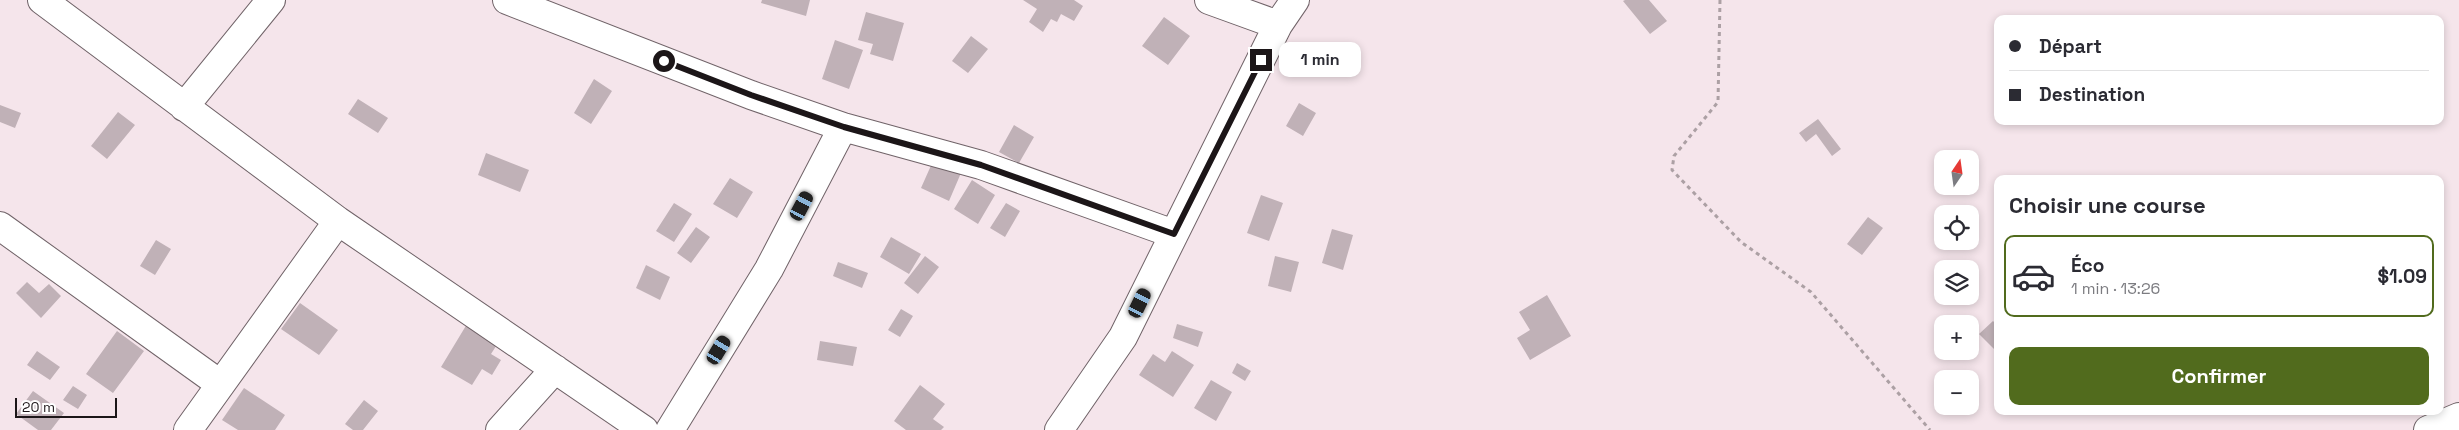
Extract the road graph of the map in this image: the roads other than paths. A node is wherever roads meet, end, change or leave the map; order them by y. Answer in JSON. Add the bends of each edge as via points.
{"nodes":[{"id":1,"x":42,"y":0,"type":"edge"},
{"id":2,"x":271,"y":0,"type":"edge"},
{"id":3,"x":507,"y":0,"type":"edge"},
{"id":4,"x":1209,"y":0,"type":"edge"},
{"id":5,"x":1295,"y":0,"type":"edge"},
{"id":6,"x":1278,"y":25,"type":"junction"},
{"id":7,"x":184,"y":107,"type":"junction"},
{"id":8,"x":844,"y":127,"type":"junction"},
{"id":9,"x":338,"y":221,"type":"junction"},
{"id":10,"x":0,"y":226,"type":"edge"},
{"id":11,"x":1174,"y":234,"type":"junction"},
{"id":12,"x":555,"y":369,"type":"junction"},
{"id":13,"x":220,"y":384,"type":"junction"},
{"id":14,"x":2459,"y":417,"type":"edge"},
{"id":15,"x":188,"y":430,"type":"edge"},
{"id":16,"x":500,"y":430,"type":"edge"},
{"id":17,"x":644,"y":430,"type":"edge"},
{"id":18,"x":670,"y":430,"type":"edge"},
{"id":19,"x":1059,"y":430,"type":"edge"},
{"id":20,"x":2428,"y":430,"type":"edge"}],
"edges":[{"from":1,"to":7,"type":"street"},
{"from":2,"to":7,"type":"street"},
{"from":3,"to":8,"type":"street","via":[[751,95]]},
{"from":4,"to":6,"type":"street"},
{"from":5,"to":6,"type":"street"},
{"from":6,"to":11,"type":"street"},
{"from":7,"to":9,"type":"street"},
{"from":8,"to":11,"type":"street","via":[[981,165]]},
{"from":8,"to":18,"type":"street","via":[[769,269]]},
{"from":9,"to":12,"type":"street"},
{"from":9,"to":13,"type":"street"},
{"from":10,"to":13,"type":"street"},
{"from":11,"to":19,"type":"street","via":[[1123,337]]},
{"from":12,"to":16,"type":"street"},
{"from":12,"to":17,"type":"street"},
{"from":13,"to":15,"type":"street"},
{"from":14,"to":20,"type":"street"}]}
